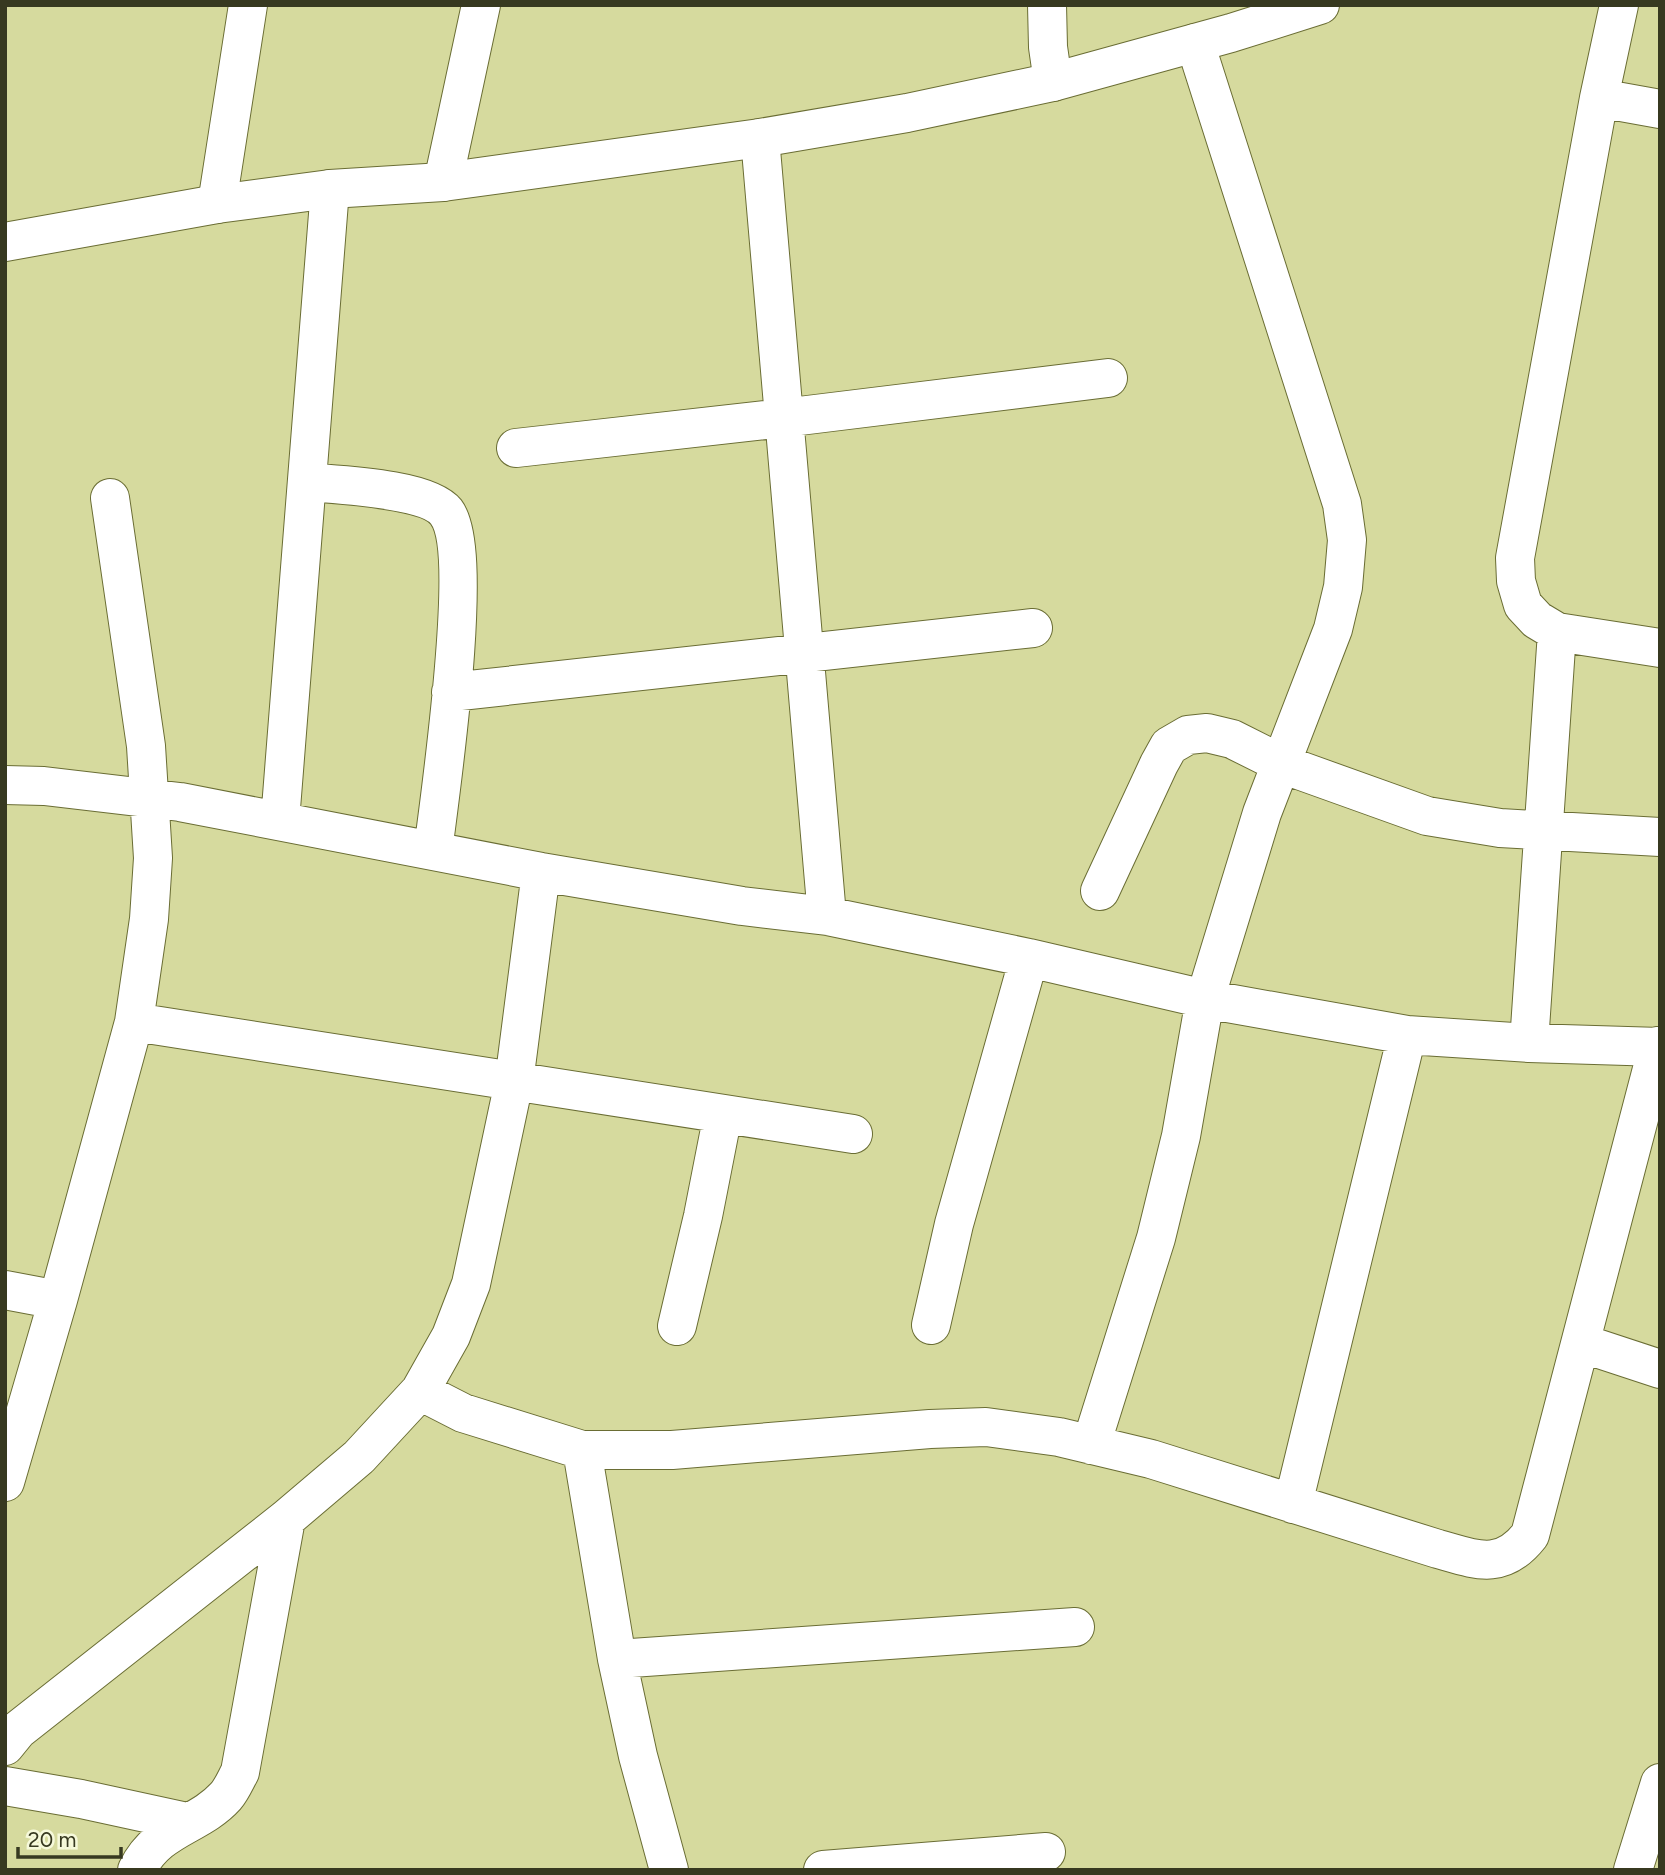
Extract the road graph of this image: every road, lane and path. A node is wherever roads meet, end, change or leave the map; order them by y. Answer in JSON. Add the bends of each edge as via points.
{"nodes":[{"id":1,"x":248,"y":5,"type":"edge"},
{"id":2,"x":481,"y":5,"type":"edge"},
{"id":3,"x":1047,"y":5,"type":"edge"},
{"id":4,"x":1320,"y":5,"type":"edge"},
{"id":5,"x":1619,"y":5,"type":"edge"},
{"id":6,"x":1195,"y":43,"type":"junction"},
{"id":7,"x":1053,"y":82,"type":"junction"},
{"id":8,"x":1599,"y":98,"type":"junction"},
{"id":9,"x":1660,"y":109,"type":"edge"},
{"id":10,"x":760,"y":138,"type":"junction"},
{"id":11,"x":443,"y":182,"type":"junction"},
{"id":12,"x":330,"y":189,"type":"junction"},
{"id":13,"x":217,"y":204,"type":"junction"},
{"id":14,"x":5,"y":242,"type":"edge"},
{"id":15,"x":1108,"y":378,"type":"dead end"},
{"id":16,"x":783,"y":418,"type":"junction"},
{"id":17,"x":516,"y":448,"type":"dead end"},
{"id":18,"x":307,"y":482,"type":"junction"},
{"id":19,"x":110,"y":498,"type":"dead end"},
{"id":20,"x":1033,"y":628,"type":"dead end"},
{"id":21,"x":1558,"y":632,"type":"junction"},
{"id":22,"x":1660,"y":648,"type":"edge"},
{"id":23,"x":805,"y":654,"type":"junction"},
{"id":24,"x":451,"y":692,"type":"junction"},
{"id":25,"x":1282,"y":764,"type":"junction"},
{"id":26,"x":5,"y":785,"type":"edge"},
{"id":27,"x":151,"y":798,"type":"junction"},
{"id":28,"x":280,"y":821,"type":"junction"},
{"id":29,"x":1544,"y":830,"type":"junction"},
{"id":30,"x":1660,"y":837,"type":"edge"},
{"id":31,"x":433,"y":851,"type":"junction"},
{"id":32,"x":541,"y":872,"type":"junction"},
{"id":33,"x":1100,"y":891,"type":"dead end"},
{"id":34,"x":827,"y":916,"type":"junction"},
{"id":35,"x":1029,"y":958,"type":"junction"},
{"id":36,"x":1205,"y":999,"type":"junction"},
{"id":37,"x":134,"y":1022,"type":"junction"},
{"id":38,"x":1407,"y":1035,"type":"junction"},
{"id":39,"x":1529,"y":1043,"type":"junction"},
{"id":40,"x":1659,"y":1046,"type":"edge"},
{"id":41,"x":514,"y":1082,"type":"junction"},
{"id":42,"x":723,"y":1114,"type":"junction"},
{"id":43,"x":853,"y":1134,"type":"dead end"},
{"id":44,"x":5,"y":1290,"type":"edge"},
{"id":45,"x":58,"y":1300,"type":"junction"},
{"id":46,"x":931,"y":1325,"type":"dead end"},
{"id":47,"x":677,"y":1326,"type":"dead end"},
{"id":48,"x":1581,"y":1343,"type":"junction"},
{"id":49,"x":1660,"y":1369,"type":"edge"},
{"id":50,"x":420,"y":1391,"type":"junction"},
{"id":51,"x":1091,"y":1445,"type":"junction"},
{"id":52,"x":582,"y":1450,"type":"junction"},
{"id":53,"x":5,"y":1482,"type":"edge"},
{"id":54,"x":1293,"y":1504,"type":"junction"},
{"id":55,"x":286,"y":1519,"type":"junction"},
{"id":56,"x":1075,"y":1627,"type":"dead end"},
{"id":57,"x":617,"y":1659,"type":"junction"},
{"id":58,"x":10,"y":1731,"type":"edge"},
{"id":59,"x":1660,"y":1783,"type":"edge"},
{"id":60,"x":5,"y":1786,"type":"edge"},
{"id":61,"x":187,"y":1822,"type":"junction"},
{"id":62,"x":1046,"y":1852,"type":"dead end"},
{"id":63,"x":137,"y":1870,"type":"edge"},
{"id":64,"x":669,"y":1870,"type":"edge"},
{"id":65,"x":823,"y":1870,"type":"edge"},
{"id":66,"x":1633,"y":1870,"type":"edge"}],
"edges":[{"from":1,"to":13,"type":"street"},
{"from":2,"to":11,"type":"street"},
{"from":3,"to":7,"type":"street"},
{"from":4,"to":6,"type":"street"},
{"from":5,"to":8,"type":"street"},
{"from":6,"to":7,"type":"street"},
{"from":6,"to":25,"type":"street","via":[[1342,503],[1347,540],[1343,587],[1332,629]]},
{"from":7,"to":10,"type":"street"},
{"from":8,"to":9,"type":"street"},
{"from":8,"to":21,"type":"street","via":[[1515,558],[1523,605]]},
{"from":10,"to":11,"type":"street"},
{"from":10,"to":16,"type":"street"},
{"from":11,"to":12,"type":"street"},
{"from":12,"to":13,"type":"street"},
{"from":12,"to":18,"type":"street"},
{"from":13,"to":14,"type":"street"},
{"from":15,"to":16,"type":"street"},
{"from":16,"to":17,"type":"street"},
{"from":16,"to":23,"type":"street"},
{"from":18,"to":24,"type":"street","via":[[401,492],[428,499],[445,512],[454,532],[457,558]]},
{"from":18,"to":28,"type":"street"},
{"from":19,"to":27,"type":"street"},
{"from":20,"to":23,"type":"street"},
{"from":21,"to":22,"type":"street"},
{"from":21,"to":29,"type":"street"},
{"from":23,"to":24,"type":"street"},
{"from":23,"to":34,"type":"street"},
{"from":24,"to":31,"type":"street"},
{"from":25,"to":29,"type":"street","via":[[1427,816]]},
{"from":25,"to":33,"type":"street","via":[[1231,739],[1207,733],[1188,735],[1169,746]]},
{"from":25,"to":36,"type":"street","via":[[1262,813]]},
{"from":26,"to":27,"type":"street"},
{"from":27,"to":28,"type":"street"},
{"from":27,"to":37,"type":"street","via":[[149,919]]},
{"from":28,"to":31,"type":"street"},
{"from":29,"to":30,"type":"street"},
{"from":29,"to":39,"type":"street"},
{"from":31,"to":32,"type":"street"},
{"from":32,"to":34,"type":"street"},
{"from":32,"to":41,"type":"street"},
{"from":34,"to":35,"type":"street"},
{"from":35,"to":36,"type":"street"},
{"from":35,"to":46,"type":"street","via":[[954,1224]]},
{"from":36,"to":38,"type":"street"},
{"from":36,"to":51,"type":"street","via":[[1181,1136],[1156,1238]]},
{"from":37,"to":41,"type":"street"},
{"from":37,"to":45,"type":"street"},
{"from":38,"to":39,"type":"street"},
{"from":38,"to":54,"type":"street"},
{"from":39,"to":40,"type":"street"},
{"from":40,"to":48,"type":"street"},
{"from":41,"to":42,"type":"street"},
{"from":41,"to":50,"type":"street","via":[[471,1284],[451,1336]]},
{"from":42,"to":43,"type":"street"},
{"from":42,"to":47,"type":"street"},
{"from":44,"to":45,"type":"street"},
{"from":45,"to":53,"type":"street"},
{"from":48,"to":49,"type":"street"},
{"from":48,"to":54,"type":"street","via":[[1530,1535],[1518,1550],[1502,1559],[1478,1560]]},
{"from":50,"to":52,"type":"street","via":[[463,1413]]},
{"from":50,"to":55,"type":"street","via":[[359,1457]]},
{"from":51,"to":52,"type":"street","via":[[986,1427],[672,1450]]},
{"from":51,"to":54,"type":"street","via":[[1152,1459]]},
{"from":52,"to":57,"type":"street"},
{"from":55,"to":58,"type":"street"},
{"from":55,"to":61,"type":"street","via":[[240,1772],[227,1795]]},
{"from":56,"to":57,"type":"street"},
{"from":57,"to":64,"type":"street"},
{"from":59,"to":66,"type":"street"},
{"from":60,"to":61,"type":"street"},
{"from":61,"to":63,"type":"street","via":[[145,1853]]},
{"from":62,"to":65,"type":"street"}]}
